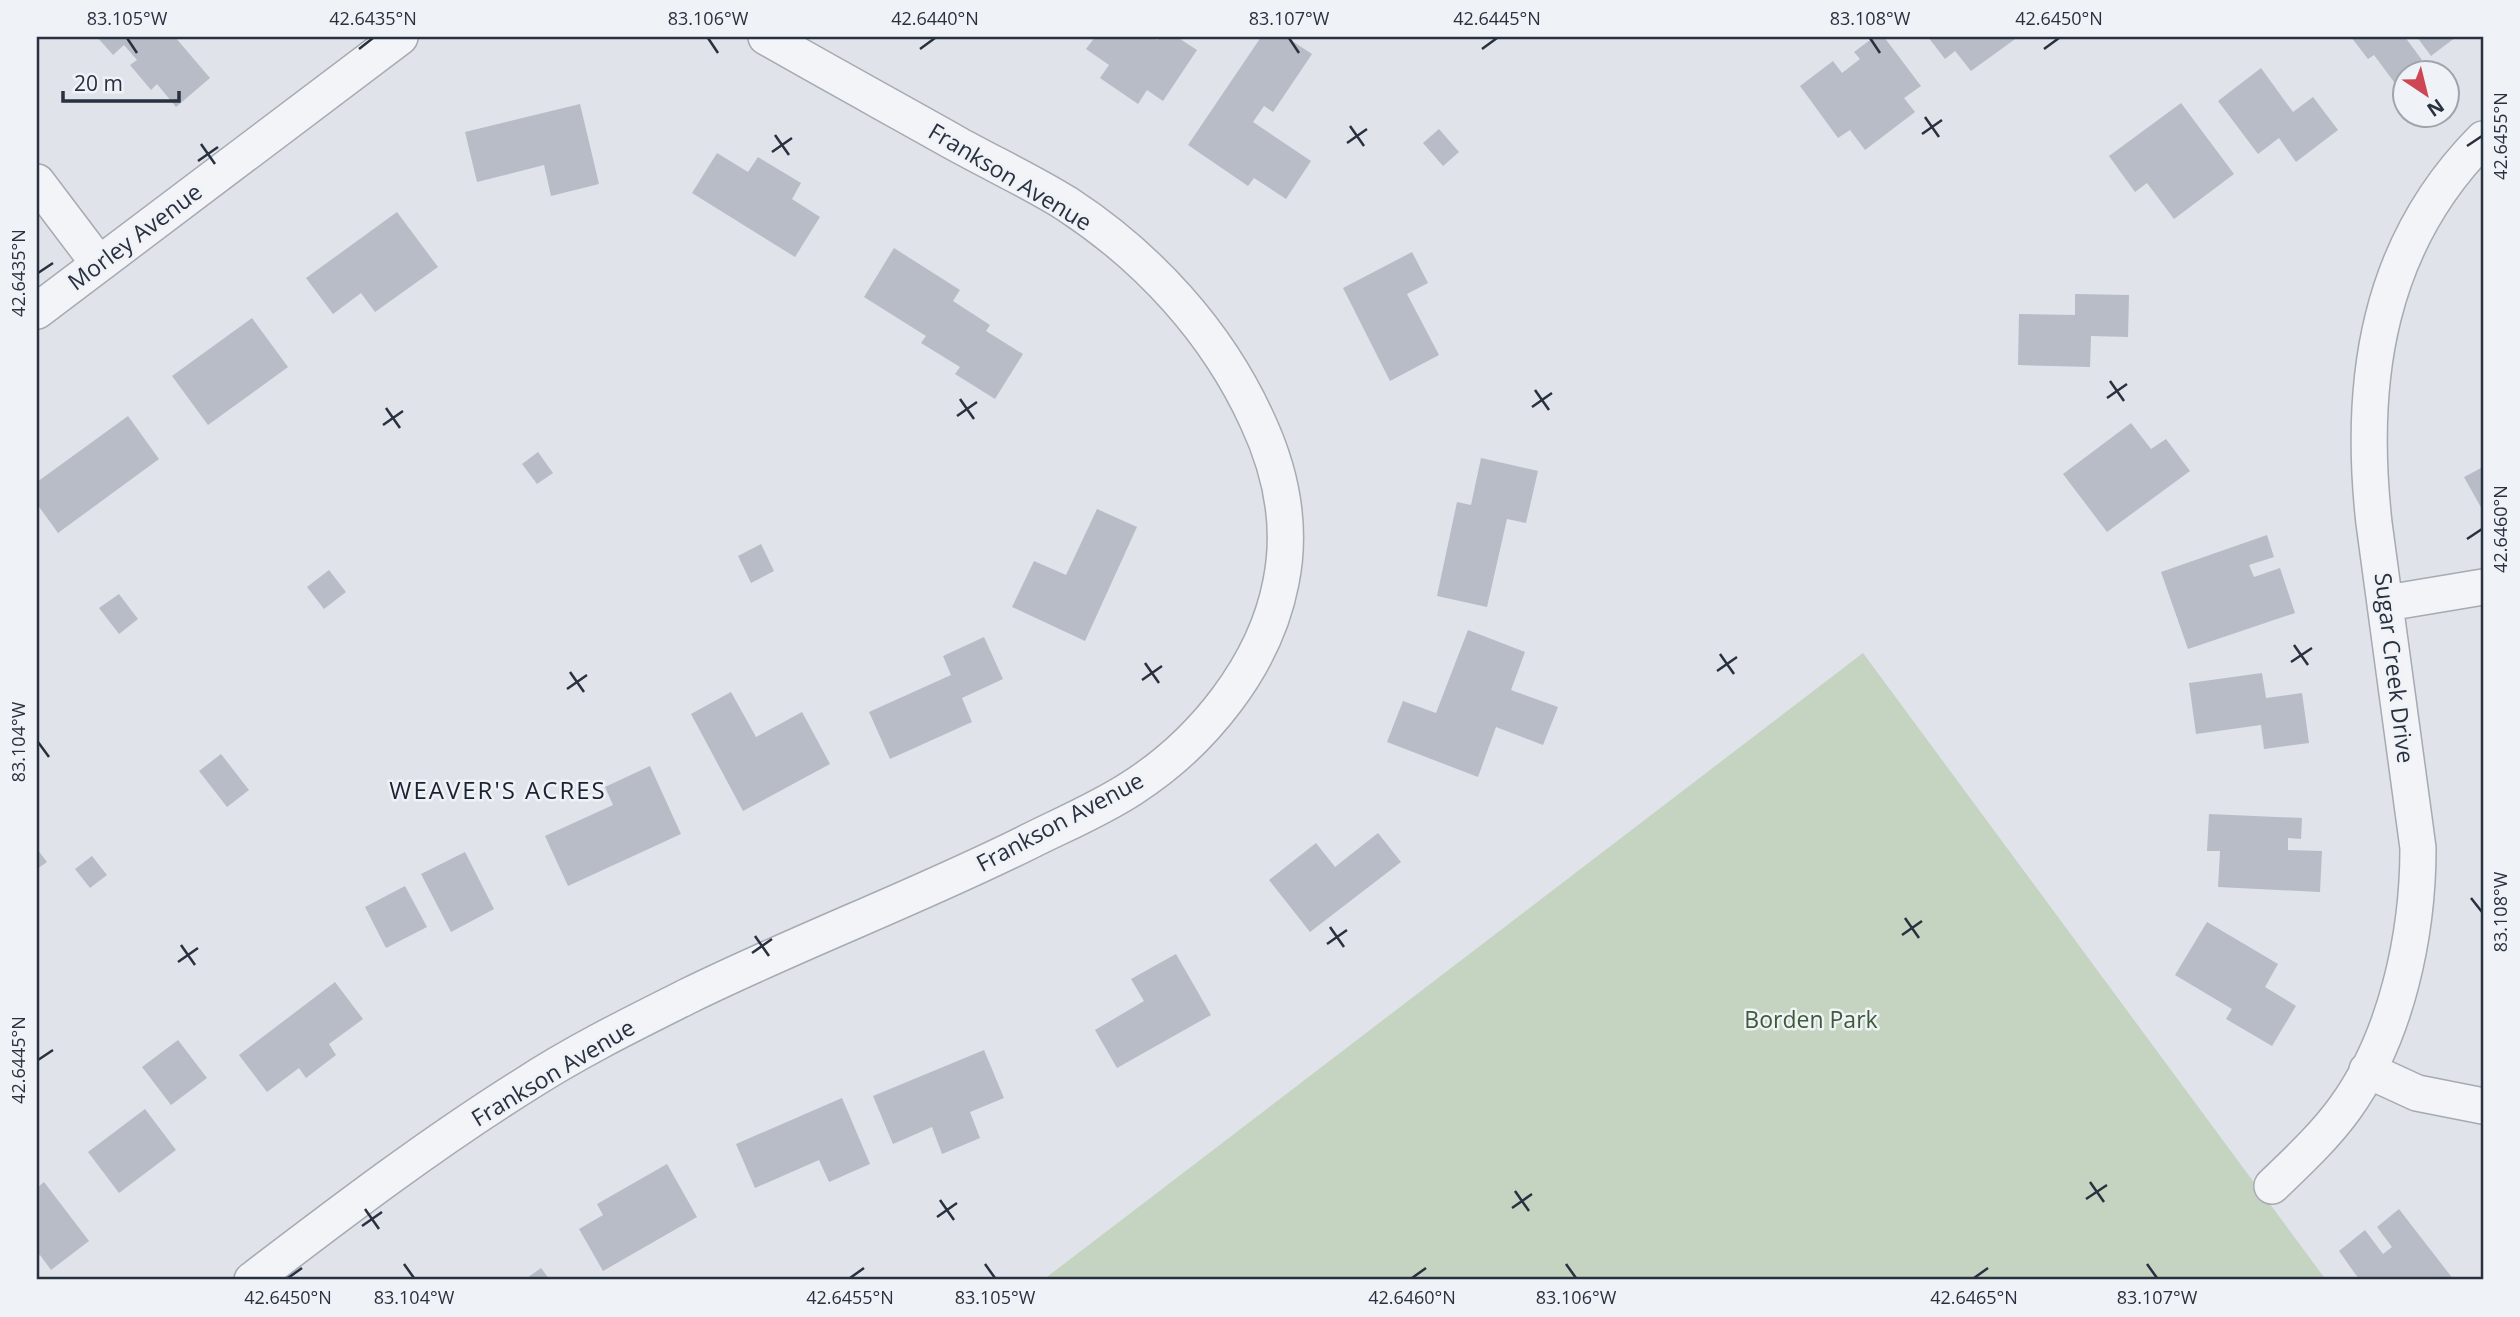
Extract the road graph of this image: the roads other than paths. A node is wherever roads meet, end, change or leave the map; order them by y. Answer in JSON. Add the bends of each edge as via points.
{"nodes":[{"id":1,"x":400,"y":37,"type":"edge"},
{"id":2,"x":766,"y":37,"type":"edge"},
{"id":3,"x":2483,"y":139,"type":"edge"},
{"id":4,"x":37,"y":182,"type":"edge"},
{"id":5,"x":99,"y":264,"type":"junction"},
{"id":6,"x":37,"y":311,"type":"edge"},
{"id":7,"x":2483,"y":587,"type":"edge"},
{"id":8,"x":2387,"y":603,"type":"junction"},
{"id":9,"x":2367,"y":1070,"type":"junction"},
{"id":10,"x":2483,"y":1106,"type":"edge"},
{"id":11,"x":2272,"y":1186,"type":"dead end"},
{"id":12,"x":252,"y":1280,"type":"edge"}],
"edges":[{"from":1,"to":5,"type":"street","name":"Morley Avenue"},
{"from":2,"to":12,"type":"street","name":"Frankson Avenue","via":[[1068,205],[1140,263],[1196,320],[1251,406],[1267,442],[1282,499],[1285,563],[1269,623],[1246,670],[1212,718],[1178,754],[1131,789],[1011,850],[691,995],[580,1052],[433,1146]]},
{"from":3,"to":8,"type":"street","name":"Sugar Creek Drive","via":[[2448,180],[2408,243],[2390,287],[2376,344],[2368,469]]},
{"from":4,"to":5,"type":"street"},
{"from":5,"to":6,"type":"street","name":"Morley Avenue"},
{"from":7,"to":8,"type":"street"},
{"from":8,"to":9,"type":"street","name":"Sugar Creek Drive","via":[[2418,848],[2418,895],[2398,991]]},
{"from":9,"to":10,"type":"street","via":[[2417,1093]]},
{"from":9,"to":11,"type":"street","name":"Sugar Creek Drive","via":[[2346,1107]]}]}
